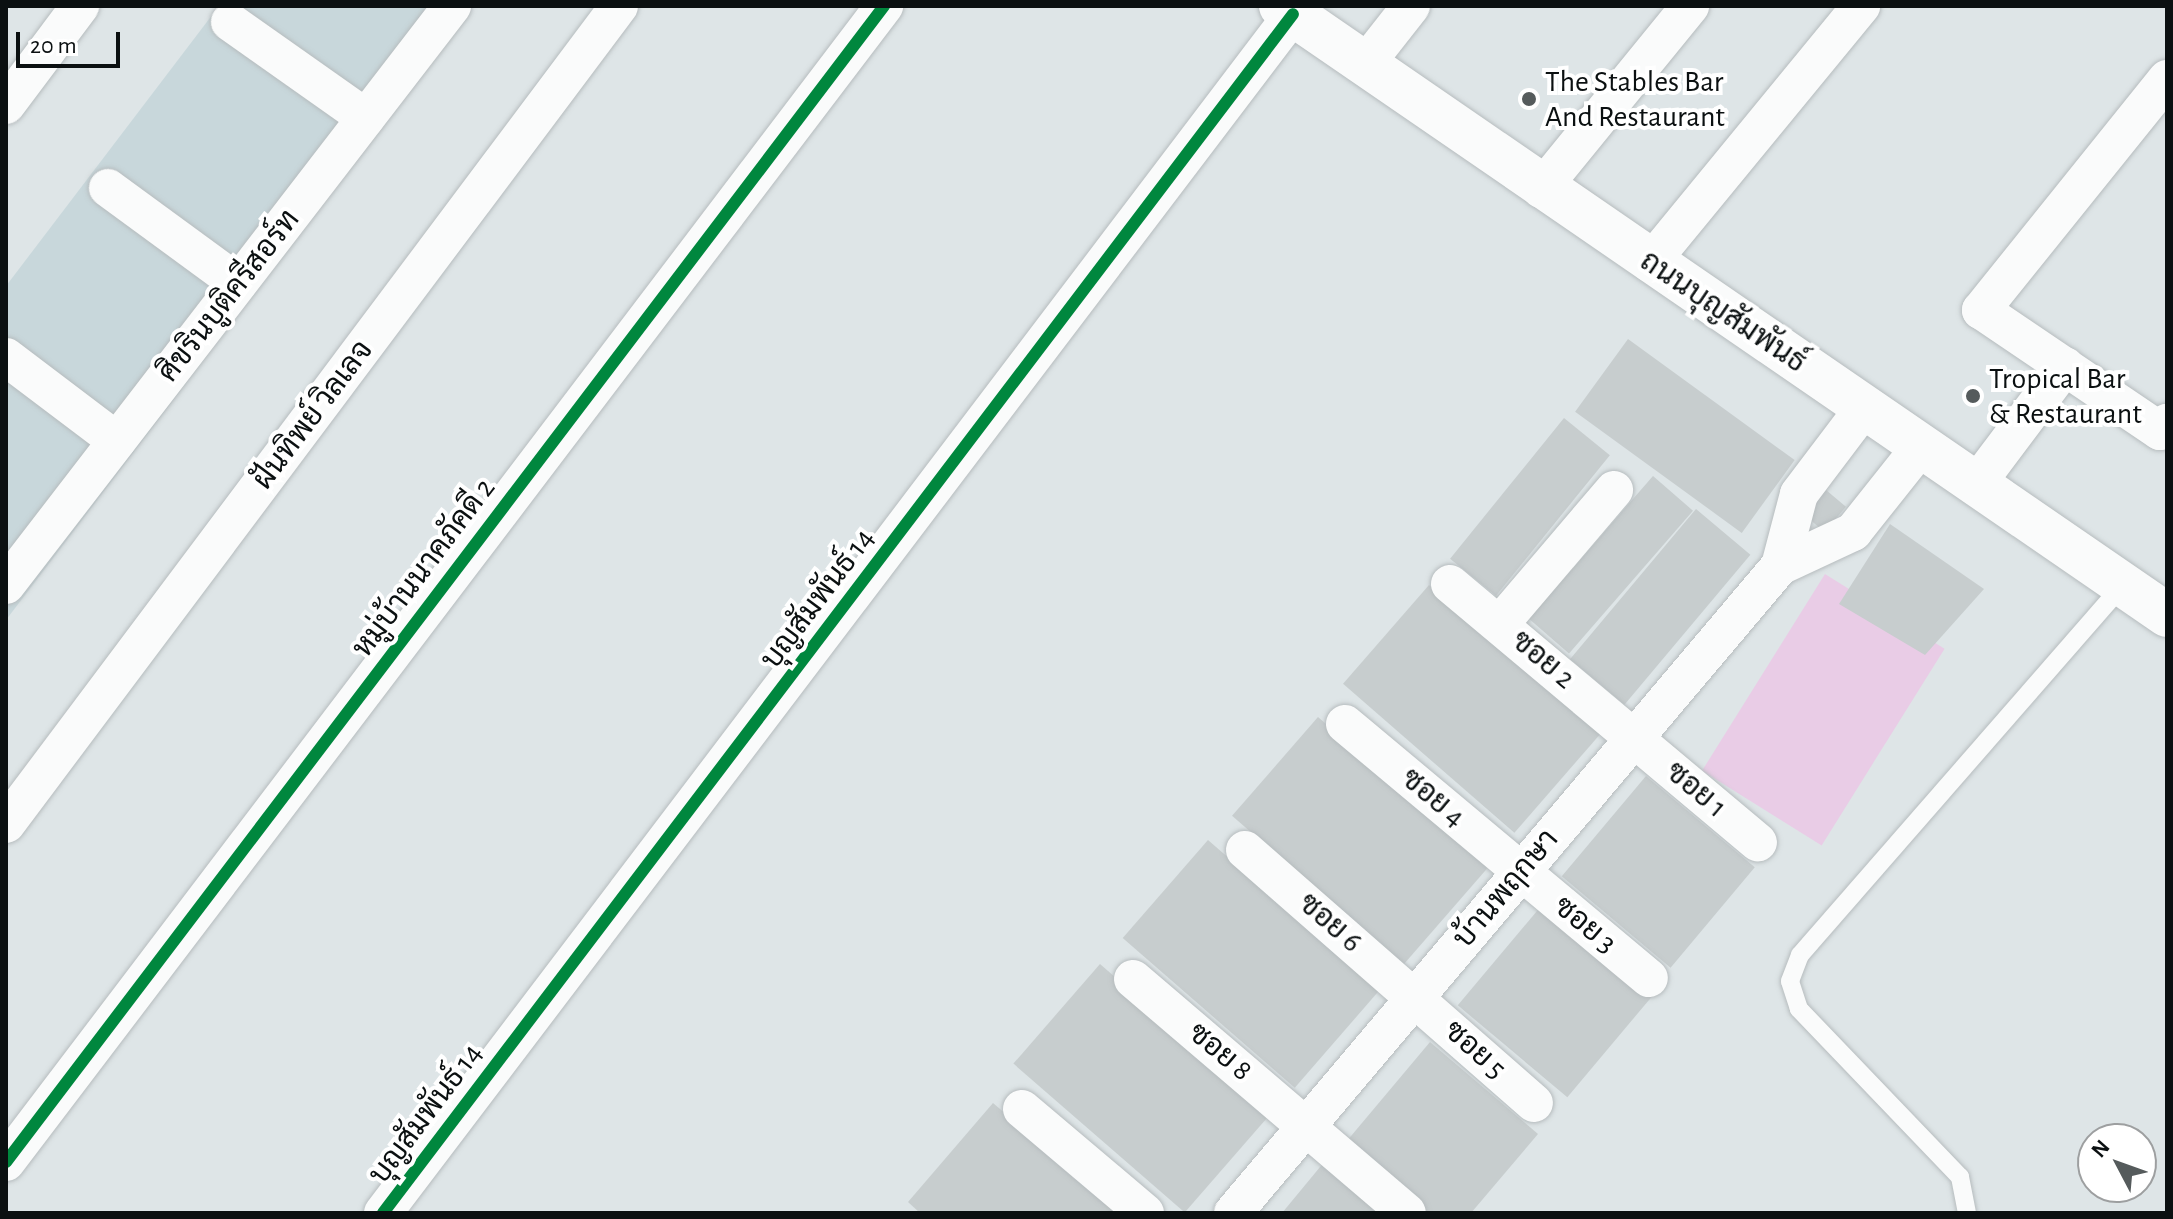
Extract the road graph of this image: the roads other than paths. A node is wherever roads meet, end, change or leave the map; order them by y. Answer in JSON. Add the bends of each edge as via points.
{"nodes":[{"id":1,"x":80,"y":6,"type":"edge"},
{"id":2,"x":452,"y":6,"type":"edge"},
{"id":3,"x":619,"y":6,"type":"edge"},
{"id":4,"x":884,"y":6,"type":"edge"},
{"id":5,"x":1411,"y":6,"type":"edge"},
{"id":6,"x":1690,"y":6,"type":"edge"},
{"id":7,"x":1861,"y":6,"type":"edge"},
{"id":8,"x":1287,"y":10,"type":"edge"},
{"id":9,"x":230,"y":22,"type":"dead end"},
{"id":10,"x":1367,"y":62,"type":"junction"},
{"id":11,"x":2167,"y":79,"type":"edge"},
{"id":12,"x":6,"y":105,"type":"edge"},
{"id":13,"x":366,"y":118,"type":"junction"},
{"id":14,"x":108,"y":188,"type":"dead end"},
{"id":15,"x":1541,"y":189,"type":"junction"},
{"id":16,"x":1650,"y":263,"type":"junction"},
{"id":17,"x":238,"y":283,"type":"junction"},
{"id":18,"x":6,"y":357,"type":"edge"},
{"id":19,"x":2065,"y":366,"type":"junction"},
{"id":20,"x":1864,"y":408,"type":"junction"},
{"id":21,"x":2167,"y":423,"type":"edge"},
{"id":22,"x":117,"y":441,"type":"junction"},
{"id":23,"x":1919,"y":449,"type":"junction"},
{"id":24,"x":1975,"y":486,"type":"junction"},
{"id":25,"x":1614,"y":490,"type":"dead end"},
{"id":26,"x":1780,"y":566,"type":"junction"},
{"id":27,"x":1450,"y":584,"type":"dead end"},
{"id":28,"x":6,"y":585,"type":"edge"},
{"id":29,"x":2123,"y":585,"type":"junction"},
{"id":30,"x":2167,"y":615,"type":"edge"},
{"id":31,"x":1500,"y":624,"type":"junction"},
{"id":32,"x":1345,"y":724,"type":"dead end"},
{"id":33,"x":1635,"y":738,"type":"junction"},
{"id":34,"x":6,"y":824,"type":"edge"},
{"id":35,"x":1758,"y":842,"type":"dead end"},
{"id":36,"x":1245,"y":850,"type":"dead end"},
{"id":37,"x":1521,"y":872,"type":"junction"},
{"id":38,"x":1649,"y":978,"type":"dead end"},
{"id":39,"x":1133,"y":979,"type":"dead end"},
{"id":40,"x":1416,"y":997,"type":"junction"},
{"id":41,"x":1534,"y":1103,"type":"dead end"},
{"id":42,"x":1022,"y":1109,"type":"dead end"},
{"id":43,"x":1307,"y":1125,"type":"junction"},
{"id":44,"x":6,"y":1162,"type":"edge"},
{"id":45,"x":383,"y":1213,"type":"edge"},
{"id":46,"x":1145,"y":1213,"type":"edge"},
{"id":47,"x":1233,"y":1213,"type":"edge"},
{"id":48,"x":1407,"y":1213,"type":"edge"},
{"id":49,"x":1967,"y":1213,"type":"edge"}],
"edges":[{"from":1,"to":12,"type":"street"},
{"from":2,"to":13,"type":"street","name":"ศิขรินบูติครีสอร์ท"},
{"from":3,"to":34,"type":"street","name":"ฝันทิพย์ วิลเลจ"},
{"from":4,"to":44,"type":"street","name":"หมู่บ้านนาคภัคดี 2"},
{"from":5,"to":10,"type":"street"},
{"from":6,"to":15,"type":"street"},
{"from":7,"to":16,"type":"street"},
{"from":8,"to":10,"type":"street","name":"ถนนบุญสัมพันธ์"},
{"from":8,"to":45,"type":"street","name":"บุญสัมพันธ์ 14"},
{"from":9,"to":13,"type":"street"},
{"from":10,"to":15,"type":"street","name":"ถนนบุญสัมพันธ์"},
{"from":11,"to":19,"type":"street","via":[[1981,310]]},
{"from":13,"to":17,"type":"street","name":"ศิขรินบูติครีสอร์ท"},
{"from":14,"to":17,"type":"street"},
{"from":15,"to":16,"type":"street","name":"ถนนบุญสัมพันธ์"},
{"from":16,"to":20,"type":"street","name":"ถนนบุญสัมพันธ์"},
{"from":17,"to":22,"type":"street","name":"ศิขรินบูติครีสอร์ท"},
{"from":18,"to":22,"type":"street"},
{"from":19,"to":21,"type":"street","via":[[2160,431]]},
{"from":19,"to":24,"type":"street"},
{"from":20,"to":23,"type":"street","name":"ถนนบุญสัมพันธ์"},
{"from":20,"to":26,"type":"street","name":"บ้านพฤกษา","via":[[1799,494]]},
{"from":22,"to":28,"type":"street","name":"ศิขรินบูติครีสอร์ท"},
{"from":23,"to":24,"type":"street","name":"ถนนบุญสัมพันธ์"},
{"from":23,"to":26,"type":"street","name":"บ้านพฤกษา","via":[[1853,532]]},
{"from":24,"to":29,"type":"street","name":"ถนนบุญสัมพันธ์"},
{"from":25,"to":31,"type":"street"},
{"from":26,"to":33,"type":"street","name":"บ้านพฤกษา"},
{"from":27,"to":31,"type":"street","name":"ซอย 2"},
{"from":29,"to":30,"type":"street","name":"ถนนบุญสัมพันธ์"},
{"from":29,"to":49,"type":"lane","via":[[1800,955],[1790,981],[1799,1009],[1960,1177]]},
{"from":31,"to":33,"type":"street","name":"ซอย 2"},
{"from":32,"to":37,"type":"street","name":"ซอย 4"},
{"from":33,"to":35,"type":"street","name":"ซอย 1"},
{"from":33,"to":37,"type":"street","name":"บ้านพฤกษา"},
{"from":36,"to":40,"type":"street","name":"ซอย 6"},
{"from":37,"to":38,"type":"street","name":"ซอย 3"},
{"from":37,"to":40,"type":"street","name":"บ้านพฤกษา"},
{"from":39,"to":43,"type":"street","name":"ซอย 8"},
{"from":40,"to":41,"type":"street","name":"ซอย 5"},
{"from":40,"to":43,"type":"street","name":"บ้านพฤกษา"},
{"from":42,"to":46,"type":"street"},
{"from":43,"to":47,"type":"street","name":"บ้านพฤกษา"},
{"from":43,"to":48,"type":"street","name":"ซอย 8"}]}
